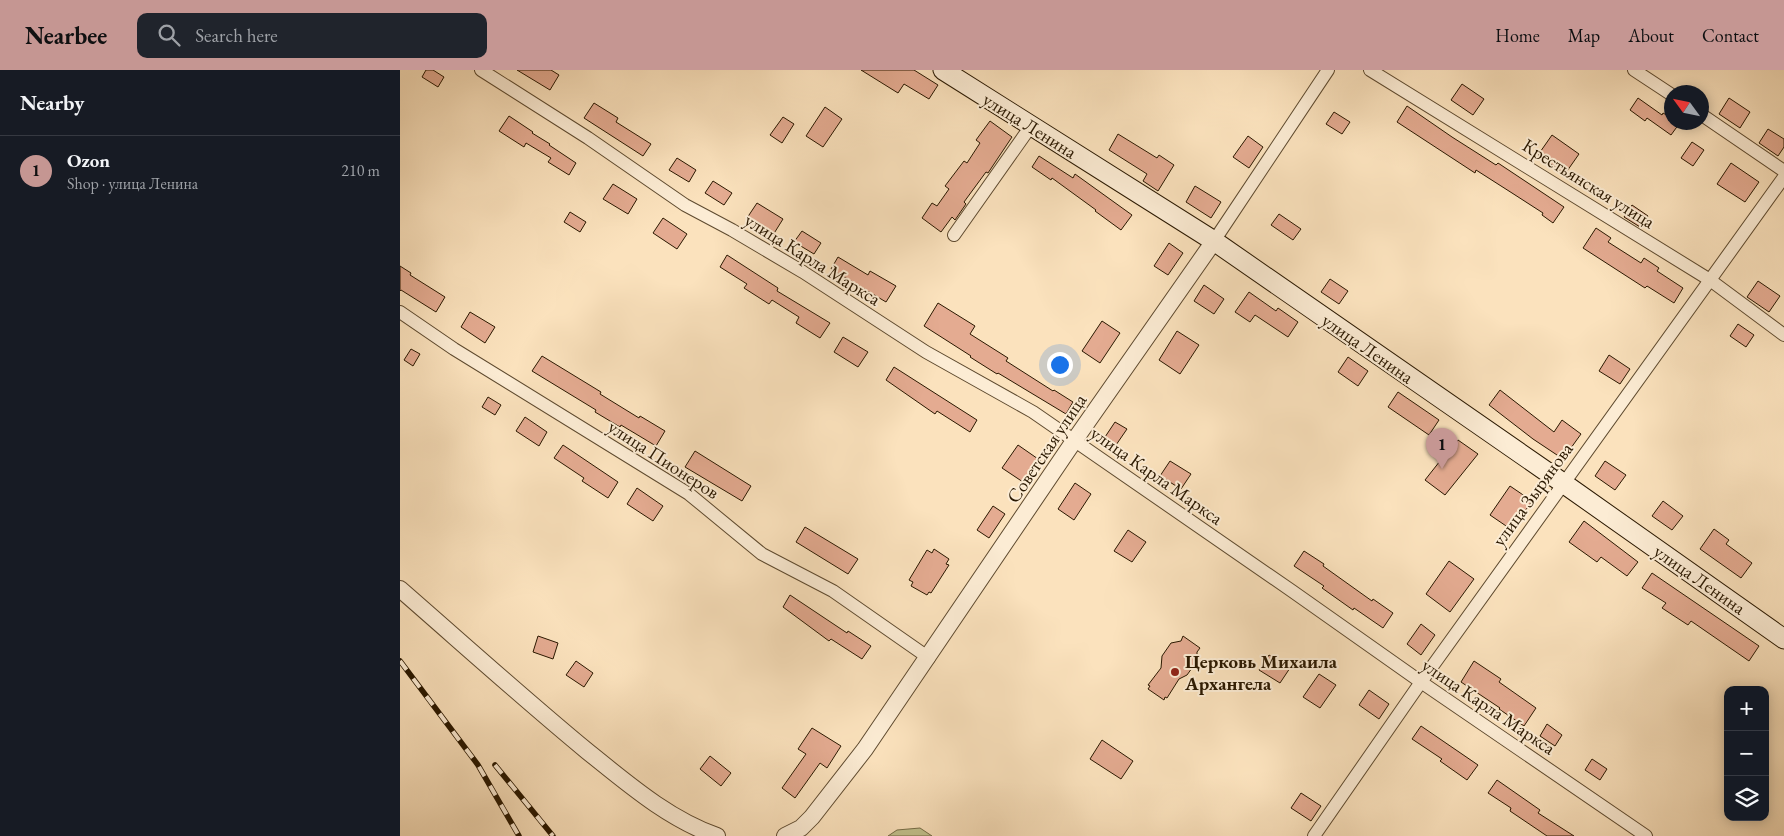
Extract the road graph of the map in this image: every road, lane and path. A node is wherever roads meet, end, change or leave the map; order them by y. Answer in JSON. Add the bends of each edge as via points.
{"nodes":[{"id":1,"x":481,"y":70,"type":"edge"},
{"id":2,"x":943,"y":70,"type":"edge"},
{"id":3,"x":1328,"y":70,"type":"edge"},
{"id":4,"x":1370,"y":70,"type":"edge"},
{"id":5,"x":1634,"y":70,"type":"edge"},
{"id":6,"x":1664,"y":90,"type":"edge"},
{"id":7,"x":1709,"y":120,"type":"edge"},
{"id":8,"x":1031,"y":126,"type":"junction"},
{"id":9,"x":1784,"y":170,"type":"edge"},
{"id":10,"x":1784,"y":177,"type":"edge"},
{"id":11,"x":954,"y":234,"type":"dead end"},
{"id":12,"x":1214,"y":241,"type":"junction"},
{"id":13,"x":1710,"y":280,"type":"junction"},
{"id":14,"x":400,"y":312,"type":"edge"},
{"id":15,"x":1784,"y":335,"type":"edge"},
{"id":16,"x":1074,"y":441,"type":"junction"},
{"id":17,"x":1563,"y":482,"type":"junction"},
{"id":18,"x":400,"y":589,"type":"edge"},
{"id":19,"x":1784,"y":638,"type":"edge"},
{"id":20,"x":929,"y":658,"type":"junction"},
{"id":21,"x":1421,"y":682,"type":"junction"},
{"id":22,"x":717,"y":836,"type":"edge"},
{"id":23,"x":785,"y":836,"type":"edge"},
{"id":24,"x":1314,"y":836,"type":"edge"},
{"id":25,"x":1646,"y":836,"type":"edge"}],
"edges":[{"from":1,"to":16,"type":"street","name":"улица Карла Маркса","via":[[685,205],[803,272],[926,352],[1033,412]]},
{"from":2,"to":8,"type":"main road","name":"улица Ленина"},
{"from":3,"to":12,"type":"street","name":"Советская улица"},
{"from":4,"to":13,"type":"street","name":"Крестьянская улица"},
{"from":5,"to":6,"type":"street"},
{"from":7,"to":9,"type":"street"},
{"from":8,"to":11,"type":"street"},
{"from":8,"to":12,"type":"main road","name":"улица Ленина"},
{"from":10,"to":13,"type":"street","name":"улица Зырянова"},
{"from":12,"to":16,"type":"street","name":"Советская улица"},
{"from":12,"to":17,"type":"main road","name":"улица Ленина"},
{"from":13,"to":15,"type":"street","name":"Крестьянская улица"},
{"from":13,"to":17,"type":"street","name":"улица Зырянова"},
{"from":14,"to":20,"type":"street","name":"улица Пионеров","via":[[688,494],[762,554],[833,591]]},
{"from":16,"to":20,"type":"street","name":"Советская улица"},
{"from":16,"to":21,"type":"street","name":"улица Карла Маркса"},
{"from":17,"to":19,"type":"main road","name":"улица Ленина"},
{"from":17,"to":21,"type":"street","name":"улица Зырянова"},
{"from":18,"to":22,"type":"street","via":[[634,788],[690,825]]},
{"from":20,"to":23,"type":"street","name":"Советская улица","via":[[825,802],[801,828]]},
{"from":21,"to":24,"type":"street","name":"улица Зырянова"},
{"from":21,"to":25,"type":"street","name":"улица Карла Маркса"}]}
